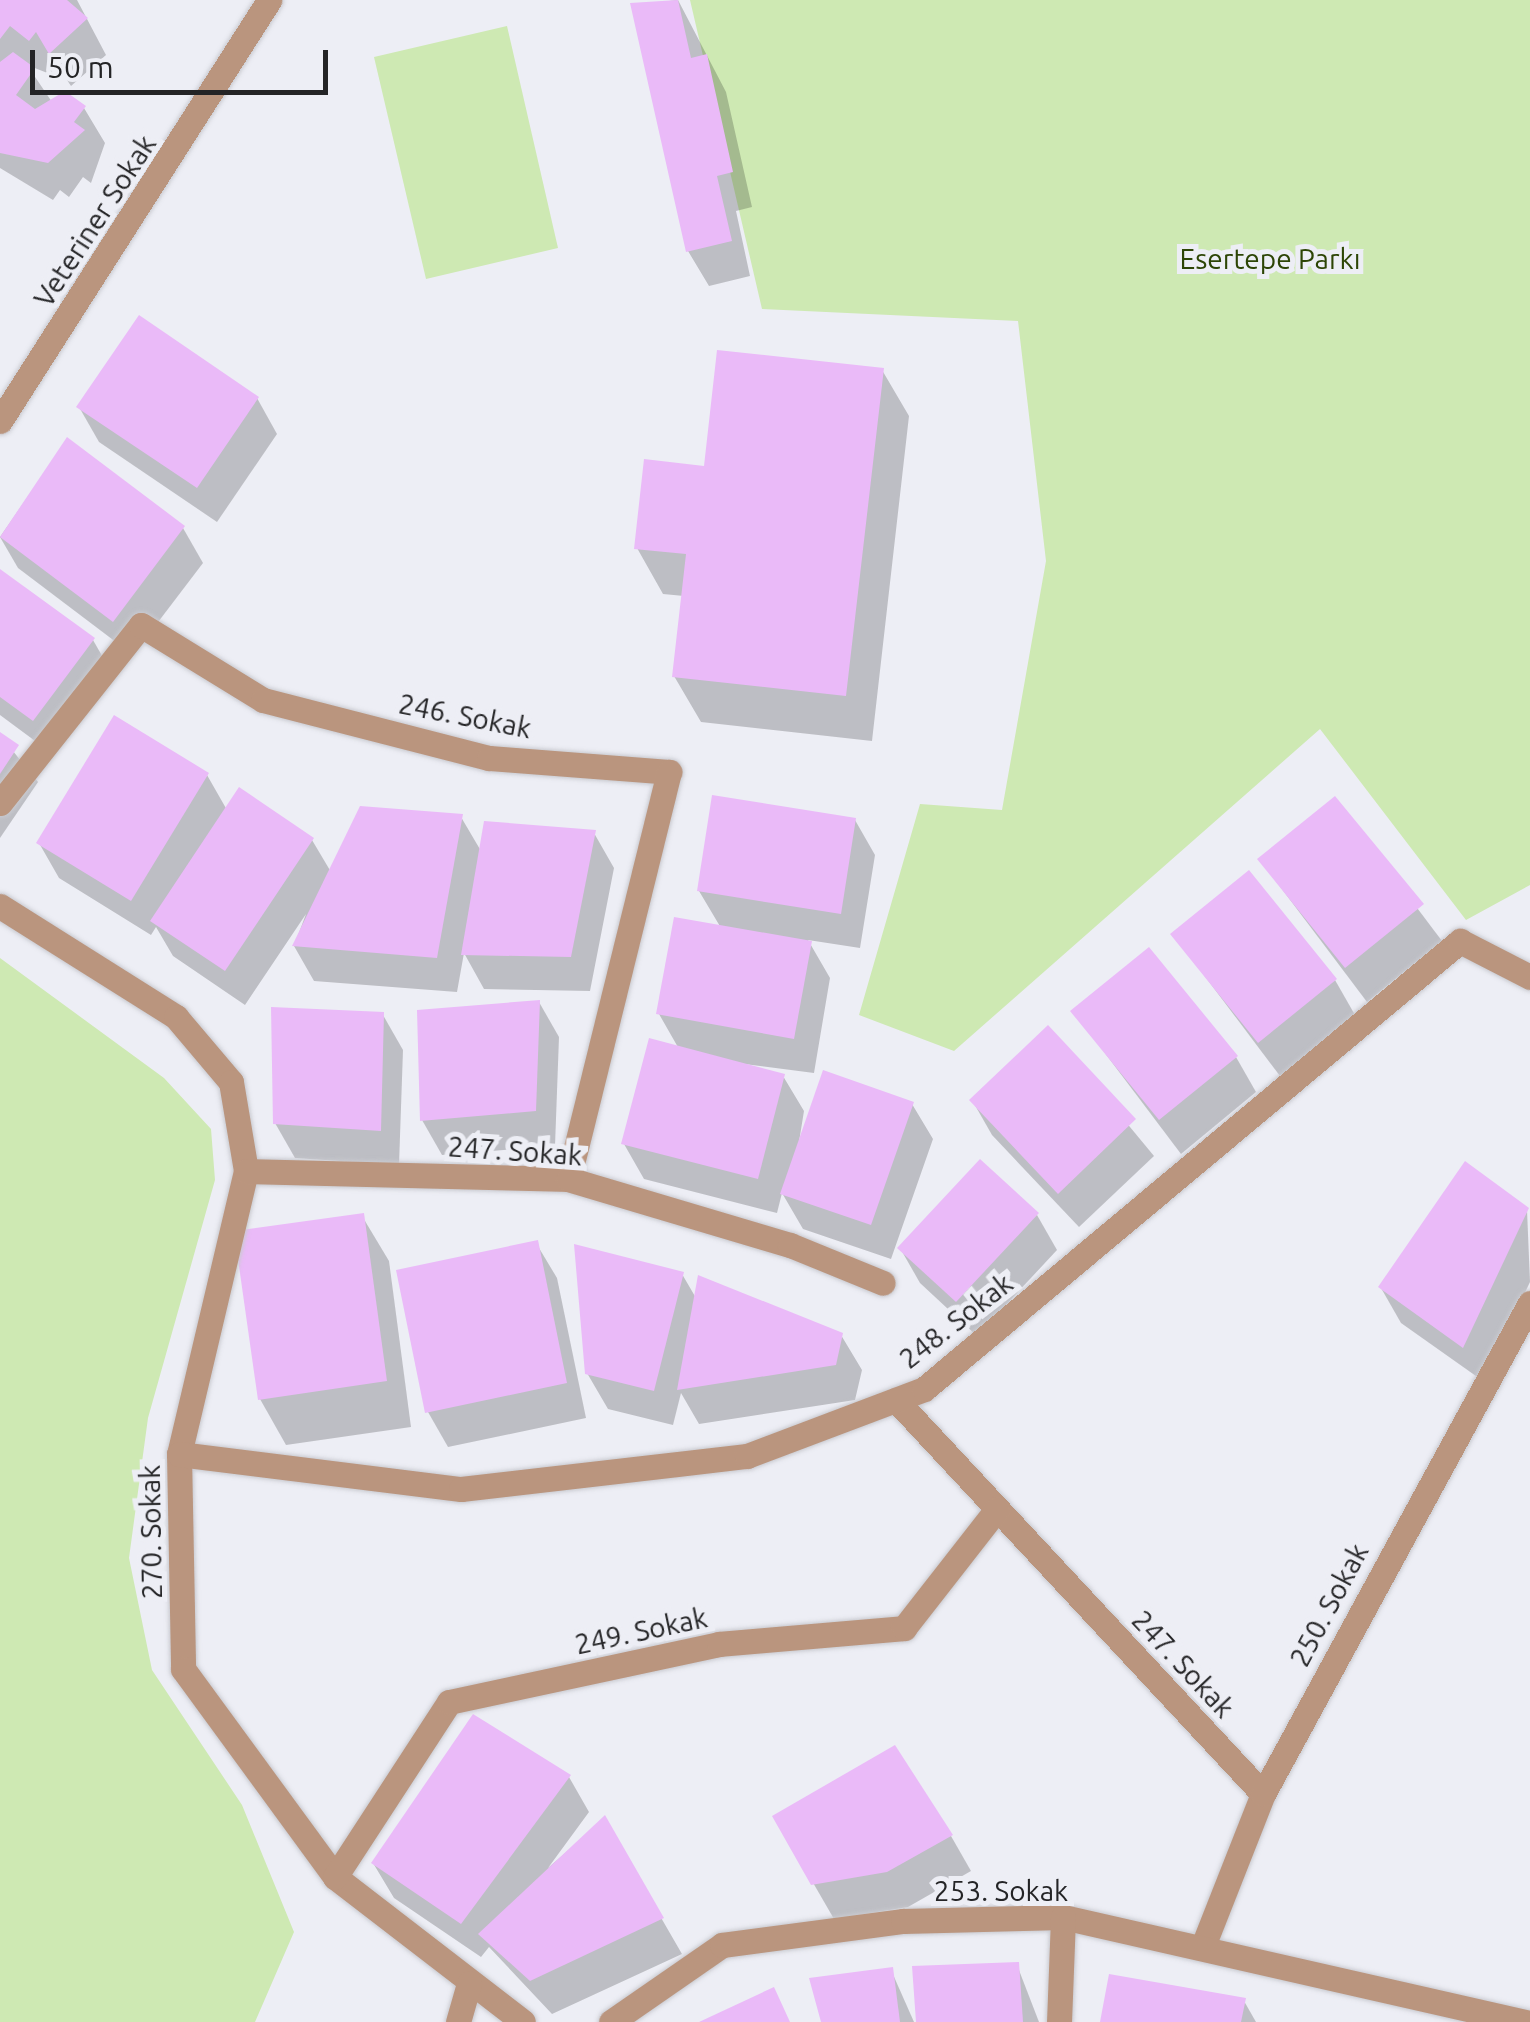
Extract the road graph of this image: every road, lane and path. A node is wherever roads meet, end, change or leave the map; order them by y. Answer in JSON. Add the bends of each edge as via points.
{"nodes":[{"id":1,"x":269,"y":0,"type":"edge"},
{"id":2,"x":0,"y":421,"type":"edge"},
{"id":3,"x":0,"y":804,"type":"edge"},
{"id":4,"x":0,"y":906,"type":"edge"},
{"id":5,"x":1530,"y":977,"type":"edge"},
{"id":6,"x":246,"y":1171,"type":"junction"},
{"id":7,"x":568,"y":1179,"type":"junction"},
{"id":8,"x":883,"y":1284,"type":"dead end"},
{"id":9,"x":1530,"y":1303,"type":"edge"},
{"id":10,"x":896,"y":1400,"type":"junction"},
{"id":11,"x":178,"y":1454,"type":"junction"},
{"id":12,"x":997,"y":1509,"type":"junction"},
{"id":13,"x":1262,"y":1794,"type":"junction"},
{"id":14,"x":336,"y":1877,"type":"junction"},
{"id":15,"x":1063,"y":1917,"type":"junction"},
{"id":16,"x":1202,"y":1946,"type":"junction"},
{"id":17,"x":469,"y":1984,"type":"junction"},
{"id":18,"x":458,"y":2022,"type":"edge"},
{"id":19,"x":523,"y":2022,"type":"edge"},
{"id":20,"x":611,"y":2022,"type":"edge"},
{"id":21,"x":1059,"y":2022,"type":"edge"},
{"id":22,"x":1526,"y":2022,"type":"edge"}],
"edges":[{"from":1,"to":2,"type":"street","name":"Veteriner Sokak"},
{"from":3,"to":7,"type":"street","name":"246. Sokak","via":[[141,626],[264,700],[489,758],[669,772]]},
{"from":4,"to":6,"type":"street","name":"270. Sokak","via":[[176,1016],[231,1082]]},
{"from":5,"to":10,"type":"street","name":"248. Sokak","via":[[1460,942],[924,1390]]},
{"from":6,"to":7,"type":"street","name":"247. Sokak"},
{"from":6,"to":11,"type":"street","name":"270. Sokak"},
{"from":7,"to":8,"type":"street","name":"247. Sokak","via":[[790,1244]]},
{"from":9,"to":13,"type":"street","name":"250. Sokak"},
{"from":10,"to":11,"type":"street","name":"248. Sokak","via":[[747,1456],[461,1488]]},
{"from":10,"to":12,"type":"street","name":"247. Sokak"},
{"from":11,"to":14,"type":"street","name":"270. Sokak","via":[[183,1670]]},
{"from":12,"to":13,"type":"street","name":"247. Sokak"},
{"from":12,"to":14,"type":"street","name":"249. Sokak","via":[[904,1628],[719,1644],[449,1702]]},
{"from":13,"to":16,"type":"street","name":"250. Sokak"},
{"from":14,"to":17,"type":"street","name":"270. Sokak"},
{"from":15,"to":16,"type":"street","name":"253. Sokak"},
{"from":15,"to":20,"type":"street","name":"253. Sokak","via":[[902,1921],[722,1945]]},
{"from":15,"to":21,"type":"street"},
{"from":16,"to":22,"type":"street","name":"253. Sokak"},
{"from":17,"to":18,"type":"street"},
{"from":17,"to":19,"type":"street","name":"270. Sokak"}]}
